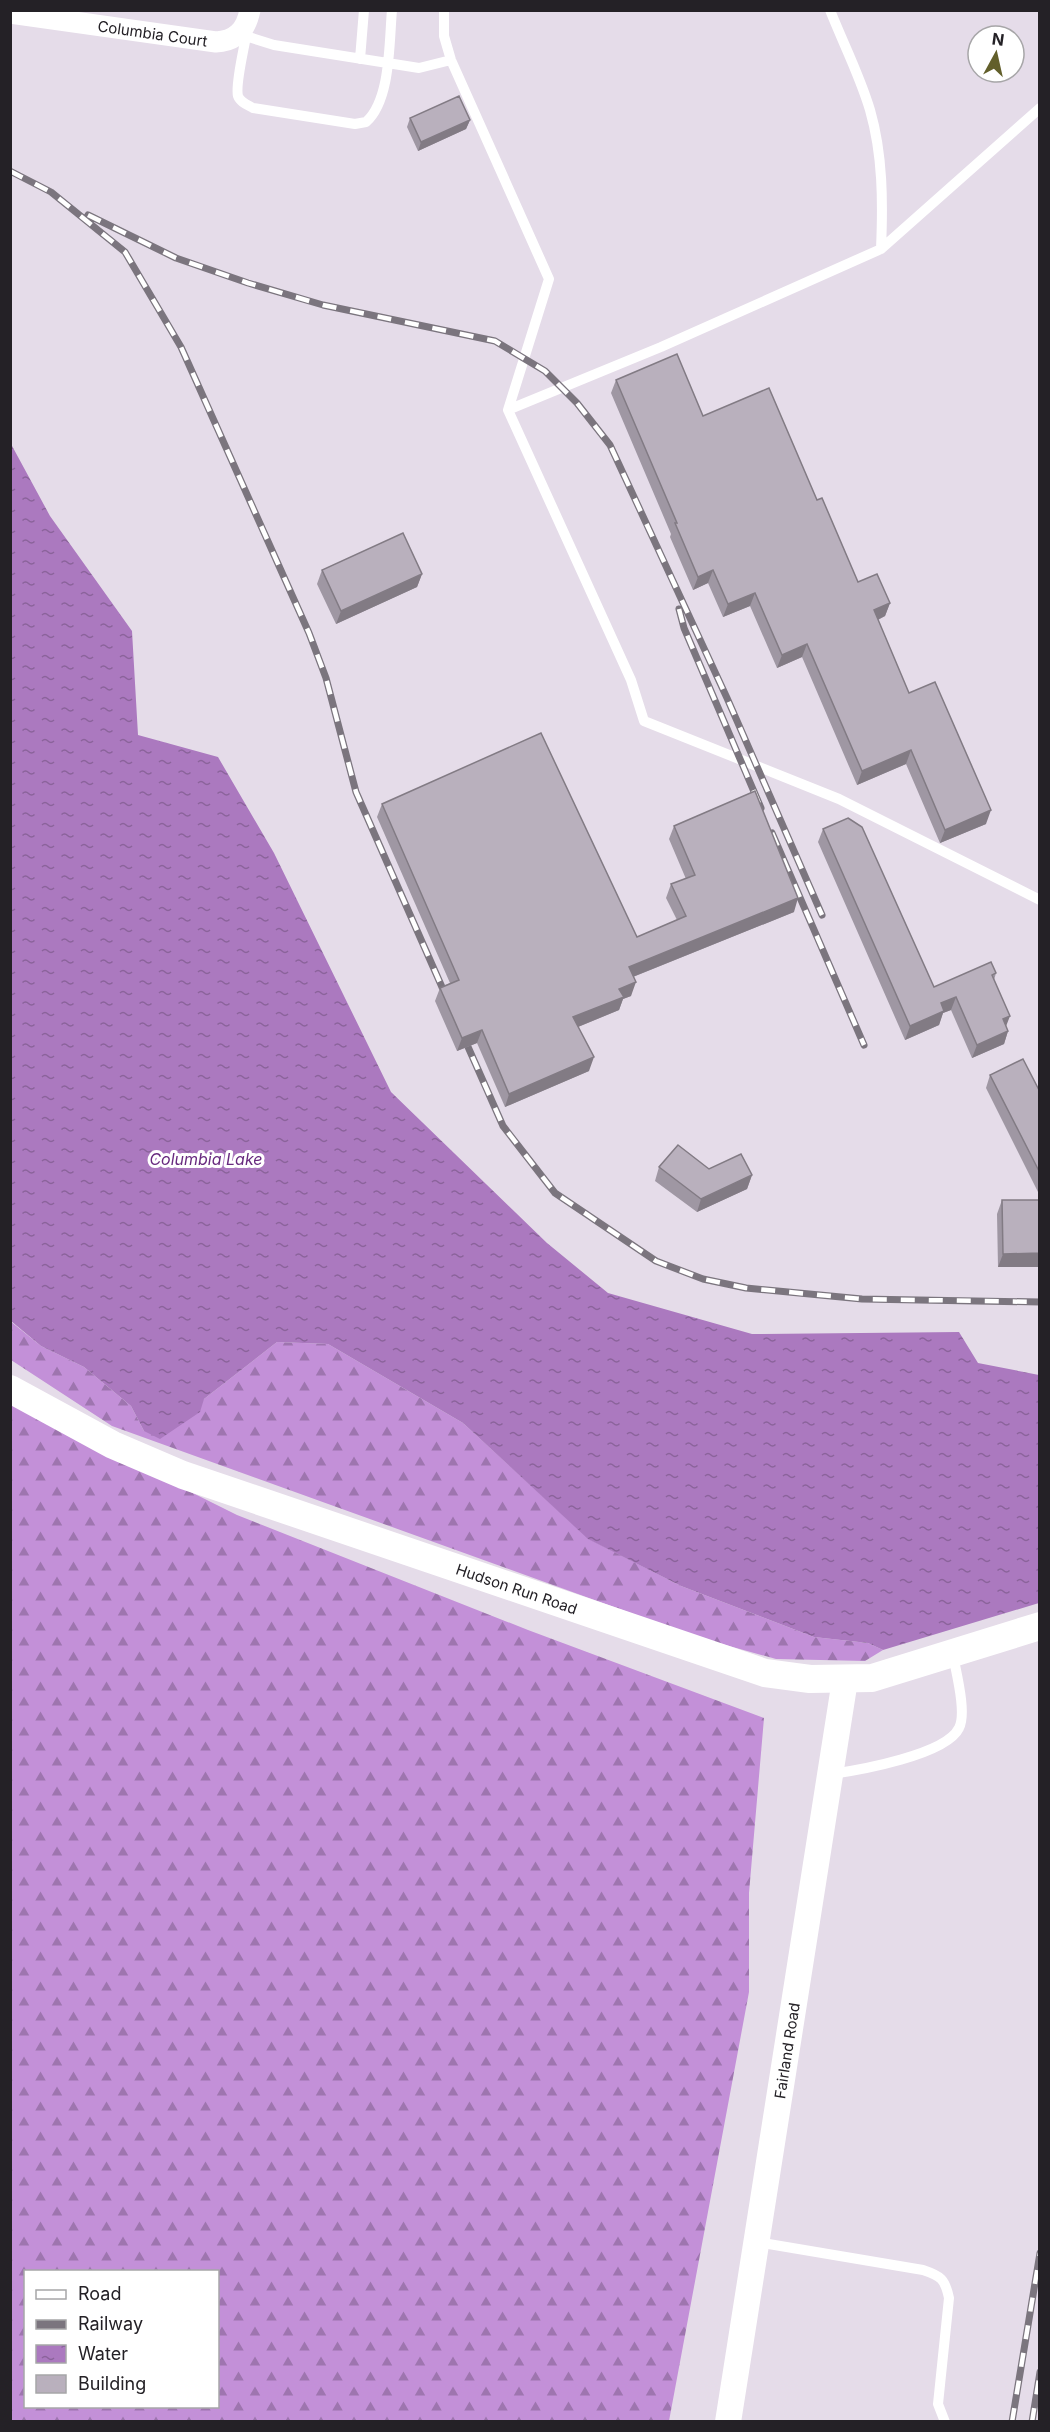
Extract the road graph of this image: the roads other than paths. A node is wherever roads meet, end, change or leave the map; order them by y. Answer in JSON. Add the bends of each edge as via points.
{"nodes":[{"id":1,"x":250,"y":10,"type":"edge"},
{"id":2,"x":364,"y":10,"type":"edge"},
{"id":3,"x":392,"y":10,"type":"edge"},
{"id":4,"x":444,"y":10,"type":"edge"},
{"id":5,"x":830,"y":10,"type":"edge"},
{"id":6,"x":10,"y":13,"type":"edge"},
{"id":7,"x":236,"y":37,"type":"junction"},
{"id":8,"x":360,"y":59,"type":"junction"},
{"id":9,"x":451,"y":60,"type":"junction"},
{"id":10,"x":388,"y":63,"type":"junction"},
{"id":11,"x":1040,"y":108,"type":"edge"},
{"id":12,"x":881,"y":249,"type":"junction"},
{"id":13,"x":508,"y":410,"type":"junction"},
{"id":14,"x":1040,"y":900,"type":"edge"},
{"id":15,"x":10,"y":1389,"type":"edge"},
{"id":16,"x":1040,"y":1626,"type":"edge"},
{"id":17,"x":952,"y":1653,"type":"junction"},
{"id":18,"x":845,"y":1680,"type":"junction"},
{"id":19,"x":831,"y":1774,"type":"junction"},
{"id":20,"x":756,"y":2242,"type":"junction"},
{"id":21,"x":728,"y":2421,"type":"edge"},
{"id":22,"x":945,"y":2421,"type":"edge"}],
"edges":[{"from":1,"to":7,"type":"street","via":[[248,21]]},
{"from":2,"to":8,"type":"lane"},
{"from":3,"to":10,"type":"lane"},
{"from":4,"to":9,"type":"lane","via":[[444,36]]},
{"from":5,"to":12,"type":"lane","via":[[870,110],[883,206]]},
{"from":6,"to":7,"type":"street","name":"Columbia Court"},
{"from":7,"to":8,"type":"lane"},
{"from":7,"to":10,"type":"lane","via":[[238,97],[253,108],[355,124],[366,122],[380,105]]},
{"from":8,"to":10,"type":"lane"},
{"from":9,"to":10,"type":"lane","via":[[419,68]]},
{"from":9,"to":13,"type":"lane","via":[[549,279]]},
{"from":11,"to":12,"type":"lane"},
{"from":12,"to":13,"type":"lane"},
{"from":13,"to":14,"type":"lane","via":[[631,680],[644,721],[839,799]]},
{"from":15,"to":18,"type":"main road","name":"Hudson Run Road","via":[[113,1445],[237,1494],[765,1673]]},
{"from":16,"to":17,"type":"main road","name":"Hudson Run Road"},
{"from":17,"to":18,"type":"main road","name":"Hudson Run Road","via":[[872,1678]]},
{"from":17,"to":19,"type":"lane","via":[[962,1715],[959,1728],[950,1738],[889,1763]]},
{"from":18,"to":19,"type":"street","name":"Fairland Road"},
{"from":19,"to":20,"type":"street","name":"Fairland Road"},
{"from":20,"to":21,"type":"street","name":"Fairland Road"},
{"from":20,"to":22,"type":"lane","via":[[938,2274],[949,2298],[938,2404]]}]}
